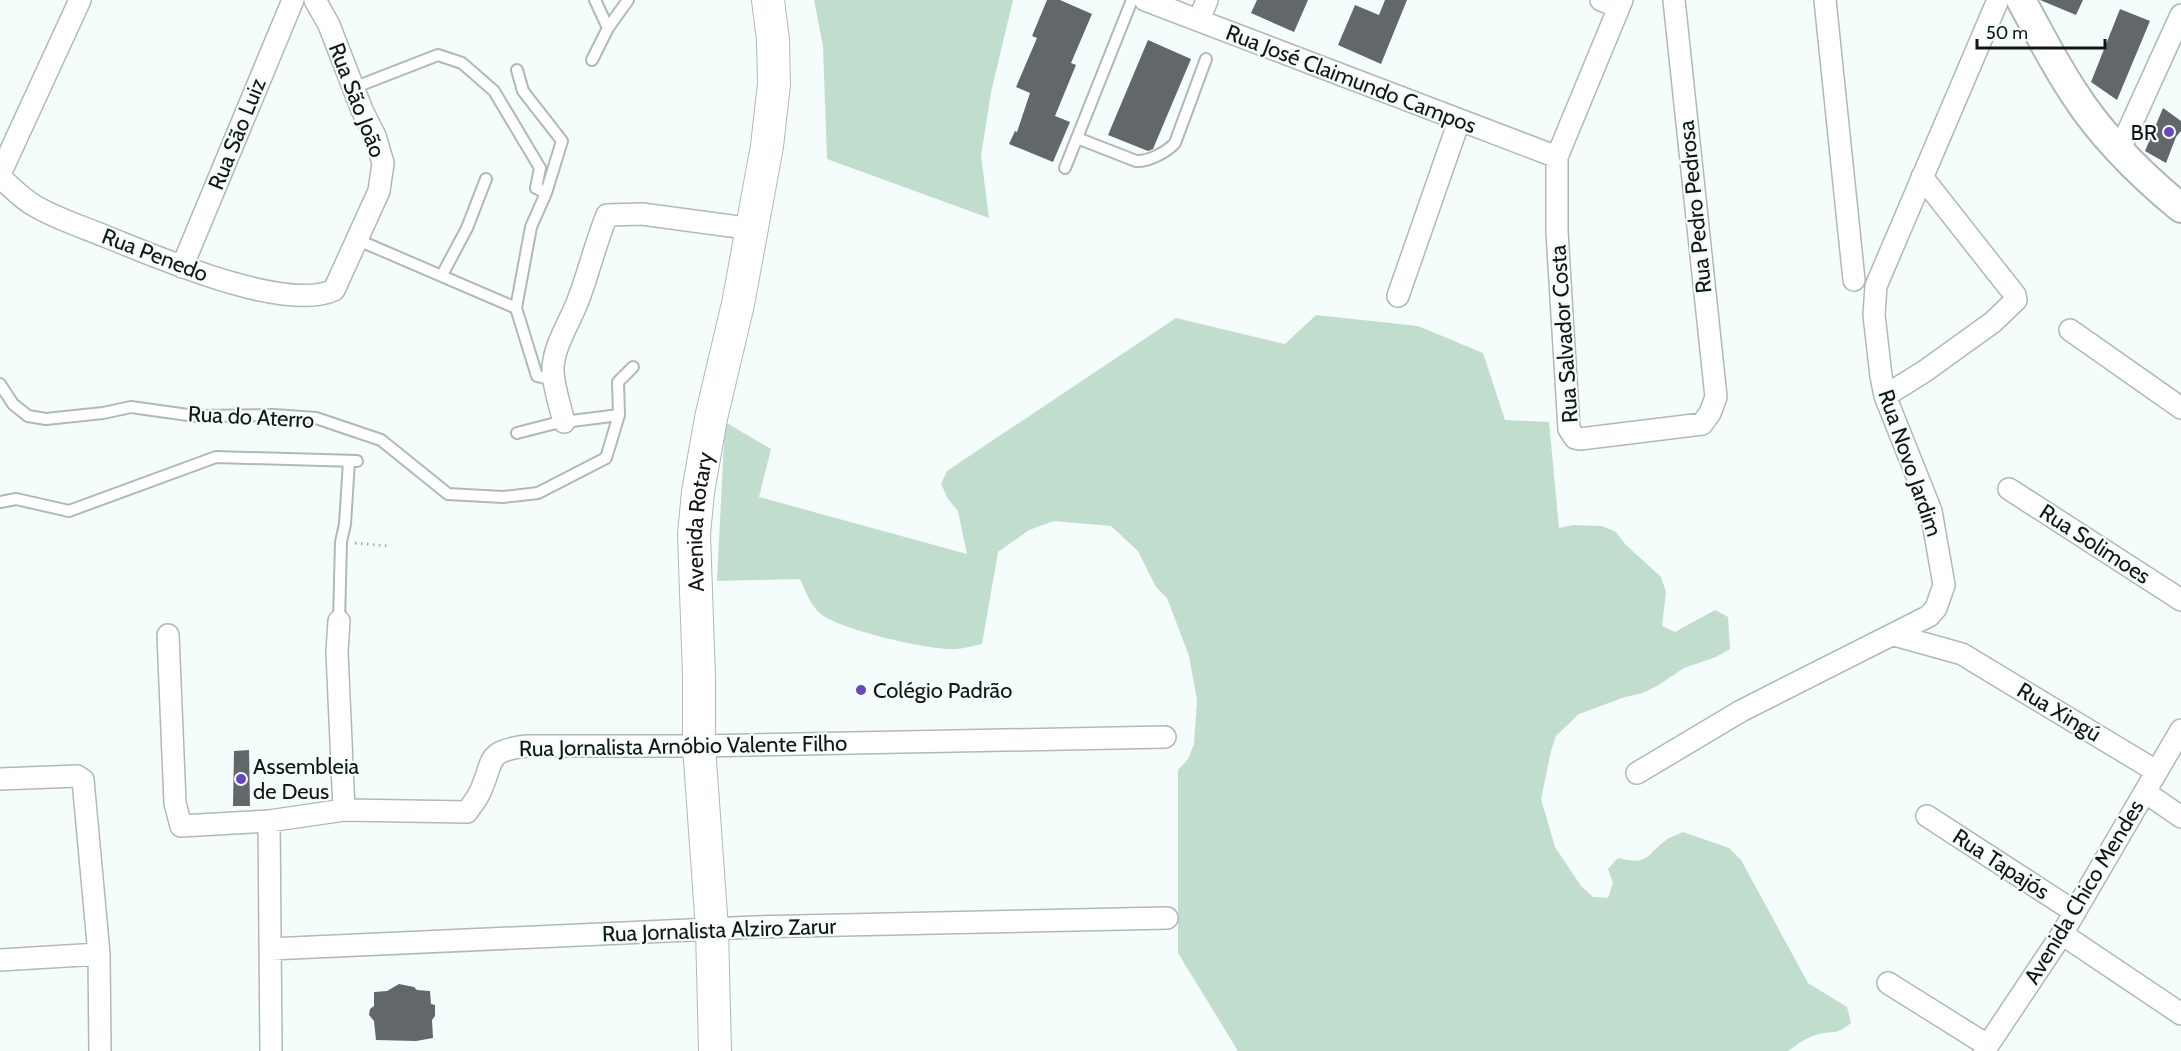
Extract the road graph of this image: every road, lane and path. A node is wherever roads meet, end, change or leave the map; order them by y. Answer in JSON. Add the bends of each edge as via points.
{"nodes":[{"id":1,"x":80,"y":0,"type":"edge"},
{"id":2,"x":292,"y":0,"type":"edge"},
{"id":3,"x":315,"y":0,"type":"edge"},
{"id":4,"x":595,"y":0,"type":"edge"},
{"id":5,"x":628,"y":0,"type":"edge"},
{"id":6,"x":768,"y":0,"type":"edge"},
{"id":7,"x":1132,"y":0,"type":"edge"},
{"id":8,"x":1145,"y":0,"type":"edge"},
{"id":9,"x":1207,"y":0,"type":"edge"},
{"id":10,"x":1674,"y":0,"type":"edge"},
{"id":11,"x":1825,"y":0,"type":"edge"},
{"id":12,"x":1998,"y":0,"type":"edge"},
{"id":13,"x":1614,"y":2,"type":"edge"},
{"id":14,"x":2025,"y":3,"type":"edge"},
{"id":15,"x":1199,"y":20,"type":"junction"},
{"id":16,"x":2180,"y":20,"type":"edge"},
{"id":17,"x":608,"y":28,"type":"junction"},
{"id":18,"x":1206,"y":59,"type":"dead end"},
{"id":19,"x":592,"y":60,"type":"dead end"},
{"id":20,"x":517,"y":70,"type":"dead end"},
{"id":21,"x":353,"y":88,"type":"junction"},
{"id":22,"x":1459,"y":121,"type":"junction"},
{"id":23,"x":1077,"y":138,"type":"junction"},
{"id":24,"x":2119,"y":151,"type":"junction"},
{"id":25,"x":1557,"y":157,"type":"junction"},
{"id":26,"x":1065,"y":168,"type":"dead end"},
{"id":27,"x":0,"y":175,"type":"edge"},
{"id":28,"x":1922,"y":177,"type":"junction"},
{"id":29,"x":486,"y":179,"type":"dead end"},
{"id":30,"x":546,"y":193,"type":"junction"},
{"id":31,"x":2181,"y":208,"type":"edge"},
{"id":32,"x":753,"y":229,"type":"junction"},
{"id":33,"x":358,"y":240,"type":"junction"},
{"id":34,"x":182,"y":267,"type":"junction"},
{"id":35,"x":442,"y":274,"type":"junction"},
{"id":36,"x":1854,"y":280,"type":"dead end"},
{"id":37,"x":323,"y":295,"type":"joint"},
{"id":38,"x":1398,"y":296,"type":"dead end"},
{"id":39,"x":516,"y":308,"type":"junction"},
{"id":40,"x":2070,"y":330,"type":"dead end"},
{"id":41,"x":633,"y":367,"type":"dead end"},
{"id":42,"x":555,"y":380,"type":"junction"},
{"id":43,"x":0,"y":384,"type":"edge"},
{"id":44,"x":1885,"y":396,"type":"junction"},
{"id":45,"x":2181,"y":408,"type":"edge"},
{"id":46,"x":1710,"y":413,"type":"joint"},
{"id":47,"x":619,"y":415,"type":"junction"},
{"id":48,"x":564,"y":422,"type":"junction"},
{"id":49,"x":517,"y":433,"type":"dead end"},
{"id":50,"x":2009,"y":489,"type":"dead end"},
{"id":51,"x":0,"y":502,"type":"edge"},
{"id":52,"x":341,"y":542,"type":"junction"},
{"id":53,"x":388,"y":546,"type":"dead end"},
{"id":54,"x":2181,"y":600,"type":"edge"},
{"id":55,"x":339,"y":621,"type":"joint"},
{"id":56,"x":168,"y":635,"type":"dead end"},
{"id":57,"x":1894,"y":635,"type":"junction"},
{"id":58,"x":2181,"y":730,"type":"edge"},
{"id":59,"x":1165,"y":737,"type":"dead end"},
{"id":60,"x":699,"y":746,"type":"junction"},
{"id":61,"x":2156,"y":771,"type":"junction"},
{"id":62,"x":1637,"y":773,"type":"dead end"},
{"id":63,"x":0,"y":779,"type":"edge"},
{"id":64,"x":2145,"y":792,"type":"junction"},
{"id":65,"x":344,"y":810,"type":"junction"},
{"id":66,"x":1927,"y":816,"type":"dead end"},
{"id":67,"x":2181,"y":817,"type":"edge"},
{"id":68,"x":269,"y":821,"type":"junction"},
{"id":69,"x":2075,"y":912,"type":"junction"},
{"id":70,"x":1167,"y":918,"type":"dead end"},
{"id":71,"x":712,"y":929,"type":"junction"},
{"id":72,"x":2062,"y":934,"type":"junction"},
{"id":73,"x":270,"y":949,"type":"junction"},
{"id":74,"x":99,"y":954,"type":"junction"},
{"id":75,"x":0,"y":960,"type":"edge"},
{"id":76,"x":1888,"y":983,"type":"dead end"},
{"id":77,"x":2181,"y":1014,"type":"edge"},
{"id":78,"x":1985,"y":1048,"type":"edge"},
{"id":79,"x":100,"y":1051,"type":"edge"},
{"id":80,"x":271,"y":1051,"type":"edge"},
{"id":81,"x":715,"y":1051,"type":"edge"}],
"edges":[{"from":1,"to":27,"type":"street"},
{"from":2,"to":34,"type":"street","name":"Rua São Luiz"},
{"from":3,"to":21,"type":"street","name":"Rua São João"},
{"from":4,"to":17,"type":"lane"},
{"from":5,"to":17,"type":"lane"},
{"from":6,"to":32,"type":"main road","name":"Avenida Rotary","via":[[774,84]]},
{"from":7,"to":23,"type":"lane"},
{"from":8,"to":15,"type":"street","name":"Rua José Claimundo Campos"},
{"from":9,"to":15,"type":"street"},
{"from":10,"to":46,"type":"street","name":"Rua Pedro Pedrosa","via":[[1716,397]]},
{"from":11,"to":36,"type":"street"},
{"from":12,"to":28,"type":"street","name":"Rua Novo Jardim"},
{"from":13,"to":25,"type":"street"},
{"from":14,"to":24,"type":"street","via":[[2075,95]]},
{"from":15,"to":22,"type":"street","name":"Rua José Claimundo Campos"},
{"from":16,"to":24,"type":"street"},
{"from":17,"to":19,"type":"lane"},
{"from":18,"to":23,"type":"lane","via":[[1170,148],[1136,161]]},
{"from":20,"to":30,"type":"lane","via":[[523,91],[562,141]]},
{"from":21,"to":30,"type":"lane","via":[[438,55],[462,63],[494,90],[540,168],[536,188]]},
{"from":21,"to":33,"type":"street","name":"Rua São João","via":[[383,163],[379,191]]},
{"from":22,"to":25,"type":"street","name":"Rua José Claimundo Campos"},
{"from":22,"to":38,"type":"street"},
{"from":23,"to":26,"type":"lane"},
{"from":24,"to":31,"type":"street"},
{"from":25,"to":46,"type":"street","name":"Rua Salvador Costa","via":[[1557,232],[1571,434],[1580,440],[1702,424]]},
{"from":27,"to":34,"type":"street","name":"Rua Penedo","via":[[35,206]]},
{"from":28,"to":44,"type":"street","name":"Rua Novo Jardim","via":[[1876,286],[1878,356]]},
{"from":28,"to":44,"type":"street","via":[[2016,300],[1993,322]]},
{"from":29,"to":35,"type":"lane","via":[[467,228]]},
{"from":30,"to":39,"type":"lane","via":[[531,227]]},
{"from":32,"to":42,"type":"street","via":[[642,214],[607,215],[580,298],[557,352]]},
{"from":32,"to":60,"type":"main road","name":"Avenida Rotary","via":[[698,492],[694,534]]},
{"from":33,"to":35,"type":"lane"},
{"from":33,"to":37,"type":"street","name":"Rua São João","via":[[334,290]]},
{"from":34,"to":37,"type":"street","name":"Rua Penedo","via":[[273,292]]},
{"from":35,"to":39,"type":"lane"},
{"from":39,"to":42,"type":"lane","via":[[537,376]]},
{"from":40,"to":45,"type":"street"},
{"from":41,"to":47,"type":"lane","name":"Rua do Aterro","via":[[618,382]]},
{"from":42,"to":48,"type":"street"},
{"from":43,"to":47,"type":"lane","name":"Rua do Aterro","via":[[13,404],[28,416],[46,419],[131,407],[195,416],[316,418],[381,440],[448,494],[502,497],[538,493],[606,458]]},
{"from":44,"to":57,"type":"street","name":"Rua Novo Jardim","via":[[1931,511],[1944,585],[1929,616]]},
{"from":47,"to":48,"type":"lane"},
{"from":48,"to":49,"type":"lane"},
{"from":50,"to":54,"type":"street","name":"Rua Solimoes"},
{"from":51,"to":52,"type":"lane","via":[[16,499],[69,511],[216,457],[353,461]]},
{"from":52,"to":53,"type":"path"},
{"from":52,"to":55,"type":"lane"},
{"from":55,"to":65,"type":"street"},
{"from":56,"to":68,"type":"street","name":"Rua Jornalista Arnóbio Valente Filho","via":[[175,803],[181,826]]},
{"from":57,"to":61,"type":"street","name":"Rua Xingú","via":[[1962,654]]},
{"from":57,"to":62,"type":"street","name":"Rua Novo Jardim","via":[[1741,711]]},
{"from":58,"to":61,"type":"street","name":"Avenida Chico Mendes"},
{"from":59,"to":60,"type":"street","name":"Rua Jornalista Arnóbio Valente Filho"},
{"from":60,"to":65,"type":"street","name":"Rua Jornalista Arnóbio Valente Filho","via":[[512,748],[492,758],[480,792],[467,812]]},
{"from":60,"to":71,"type":"main road","name":"Avenida Rotary"},
{"from":61,"to":64,"type":"street","name":"Avenida Chico Mendes"},
{"from":63,"to":74,"type":"street","via":[[77,776],[84,780]]},
{"from":64,"to":67,"type":"street"},
{"from":64,"to":69,"type":"street","name":"Avenida Chico Mendes"},
{"from":65,"to":68,"type":"street","name":"Rua Jornalista Arnóbio Valente Filho"},
{"from":66,"to":69,"type":"street","name":"Rua Tapajós"},
{"from":68,"to":73,"type":"street"},
{"from":69,"to":72,"type":"street","name":"Avenida Chico Mendes"},
{"from":70,"to":71,"type":"street","name":"Rua Jornalista Alziro Zarur"},
{"from":71,"to":73,"type":"street","name":"Rua Jornalista Alziro Zarur"},
{"from":71,"to":81,"type":"main road","name":"Avenida Rotary"},
{"from":72,"to":77,"type":"street"},
{"from":72,"to":78,"type":"street","name":"Avenida Chico Mendes"},
{"from":73,"to":80,"type":"street"},
{"from":74,"to":75,"type":"street"},
{"from":74,"to":79,"type":"street"},
{"from":76,"to":78,"type":"street"}]}
